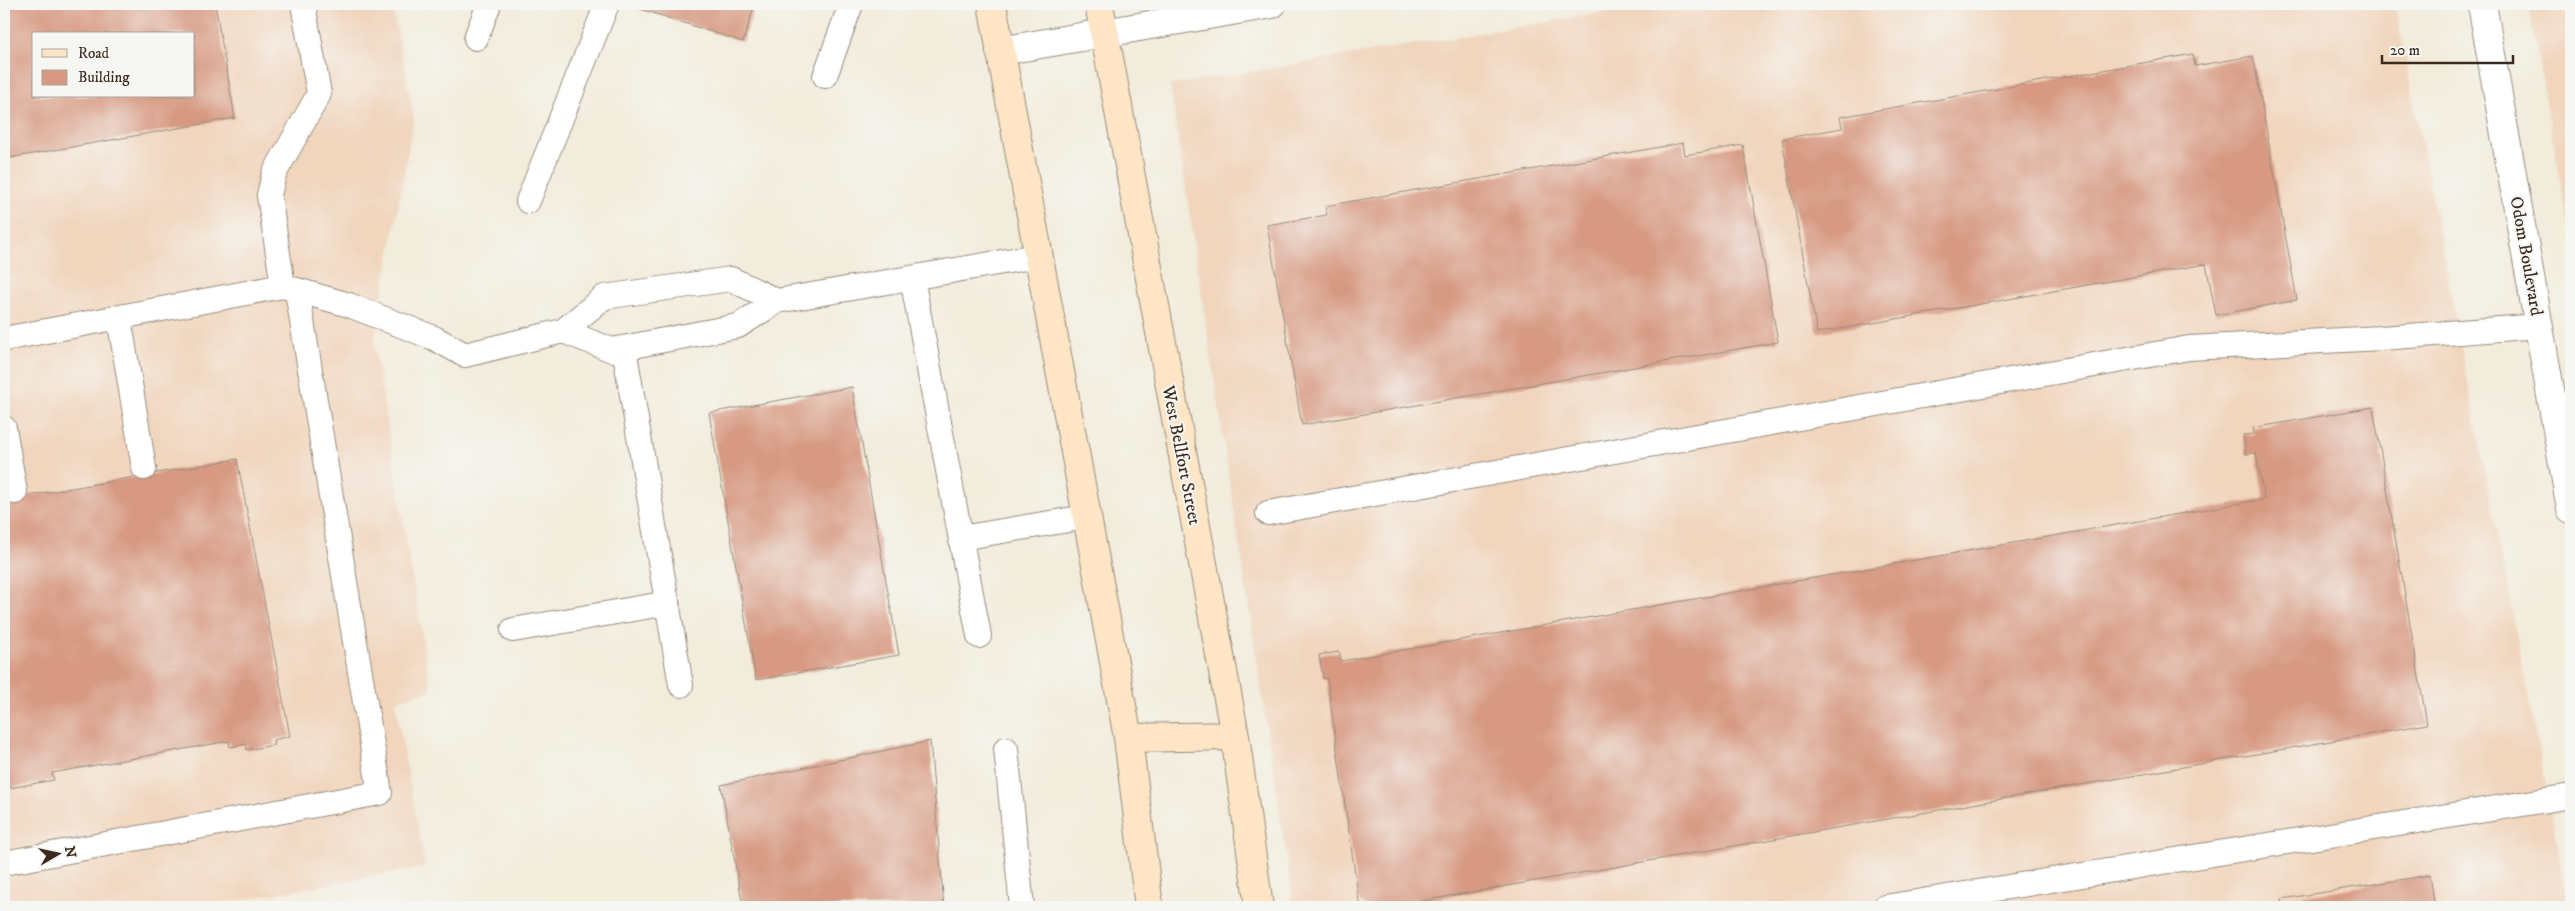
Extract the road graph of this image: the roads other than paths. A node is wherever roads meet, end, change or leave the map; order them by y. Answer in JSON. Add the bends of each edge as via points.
{"nodes":[{"id":1,"x":303,"y":4,"type":"edge"},
{"id":2,"x":489,"y":4,"type":"edge"},
{"id":3,"x":607,"y":4,"type":"edge"},
{"id":4,"x":851,"y":4,"type":"edge"},
{"id":5,"x":992,"y":4,"type":"edge"},
{"id":6,"x":1099,"y":4,"type":"edge"},
{"id":7,"x":1272,"y":4,"type":"edge"},
{"id":8,"x":2482,"y":4,"type":"edge"},
{"id":9,"x":1104,"y":32,"type":"junction"},
{"id":10,"x":476,"y":38,"type":"dead end"},
{"id":11,"x":1000,"y":51,"type":"junction"},
{"id":12,"x":825,"y":76,"type":"dead end"},
{"id":13,"x":528,"y":201,"type":"dead end"},
{"id":14,"x":1037,"y":256,"type":"junction"},
{"id":15,"x":912,"y":278,"type":"junction"},
{"id":16,"x":290,"y":288,"type":"junction"},
{"id":17,"x":777,"y":301,"type":"junction"},
{"id":18,"x":119,"y":317,"type":"junction"},
{"id":19,"x":2539,"y":326,"type":"junction"},
{"id":20,"x":563,"y":331,"type":"junction"},
{"id":21,"x":4,"y":339,"type":"edge"},
{"id":22,"x":624,"y":348,"type":"junction"},
{"id":23,"x":4,"y":428,"type":"edge"},
{"id":24,"x":144,"y":468,"type":"dead end"},
{"id":25,"x":14,"y":492,"type":"dead end"},
{"id":26,"x":2571,"y":509,"type":"edge"},
{"id":27,"x":1268,"y":513,"type":"dead end"},
{"id":28,"x":1086,"y":516,"type":"junction"},
{"id":29,"x":961,"y":538,"type":"junction"},
{"id":30,"x":668,"y":603,"type":"junction"},
{"id":31,"x":513,"y":630,"type":"dead end"},
{"id":32,"x":978,"y":636,"type":"dead end"},
{"id":33,"x":681,"y":685,"type":"dead end"},
{"id":34,"x":1234,"y":736,"type":"junction"},
{"id":35,"x":1128,"y":738,"type":"junction"},
{"id":36,"x":1006,"y":749,"type":"dead end"},
{"id":37,"x":2571,"y":796,"type":"edge"},
{"id":38,"x":4,"y":863,"type":"edge"},
{"id":39,"x":1022,"y":907,"type":"edge"},
{"id":40,"x":1149,"y":907,"type":"edge"},
{"id":41,"x":1259,"y":907,"type":"edge"},
{"id":42,"x":1885,"y":907,"type":"edge"}],
"edges":[{"from":1,"to":16,"type":"lane","via":[[319,94],[274,174],[269,195]]},
{"from":2,"to":10,"type":"lane"},
{"from":3,"to":13,"type":"lane"},
{"from":4,"to":12,"type":"lane"},
{"from":5,"to":11,"type":"main road"},
{"from":6,"to":9,"type":"main road","name":"West Bellfort Street"},
{"from":7,"to":9,"type":"street"},
{"from":8,"to":19,"type":"street","name":"Odom Boulevard"},
{"from":9,"to":11,"type":"street"},
{"from":9,"to":34,"type":"main road","name":"West Bellfort Street"},
{"from":11,"to":14,"type":"main road"},
{"from":14,"to":15,"type":"lane"},
{"from":14,"to":28,"type":"main road"},
{"from":15,"to":17,"type":"lane"},
{"from":15,"to":29,"type":"lane"},
{"from":16,"to":18,"type":"lane"},
{"from":16,"to":20,"type":"lane","via":[[375,315],[434,338],[464,355]]},
{"from":16,"to":38,"type":"lane","via":[[380,793]]},
{"from":17,"to":20,"type":"lane","via":[[731,279],[604,297]]},
{"from":17,"to":22,"type":"lane","via":[[738,326]]},
{"from":18,"to":21,"type":"lane"},
{"from":18,"to":24,"type":"lane"},
{"from":19,"to":26,"type":"street","name":"Odom Boulevard"},
{"from":19,"to":27,"type":"lane","via":[[2189,348]]},
{"from":20,"to":22,"type":"lane","via":[[612,350]]},
{"from":22,"to":30,"type":"lane"},
{"from":23,"to":25,"type":"lane"},
{"from":28,"to":29,"type":"lane"},
{"from":28,"to":35,"type":"main road"},
{"from":29,"to":32,"type":"lane"},
{"from":30,"to":31,"type":"lane"},
{"from":30,"to":33,"type":"lane"},
{"from":34,"to":35,"type":"main road"},
{"from":34,"to":41,"type":"main road","name":"West Bellfort Street"},
{"from":35,"to":40,"type":"main road"},
{"from":36,"to":39,"type":"lane"},
{"from":37,"to":42,"type":"lane"}]}
